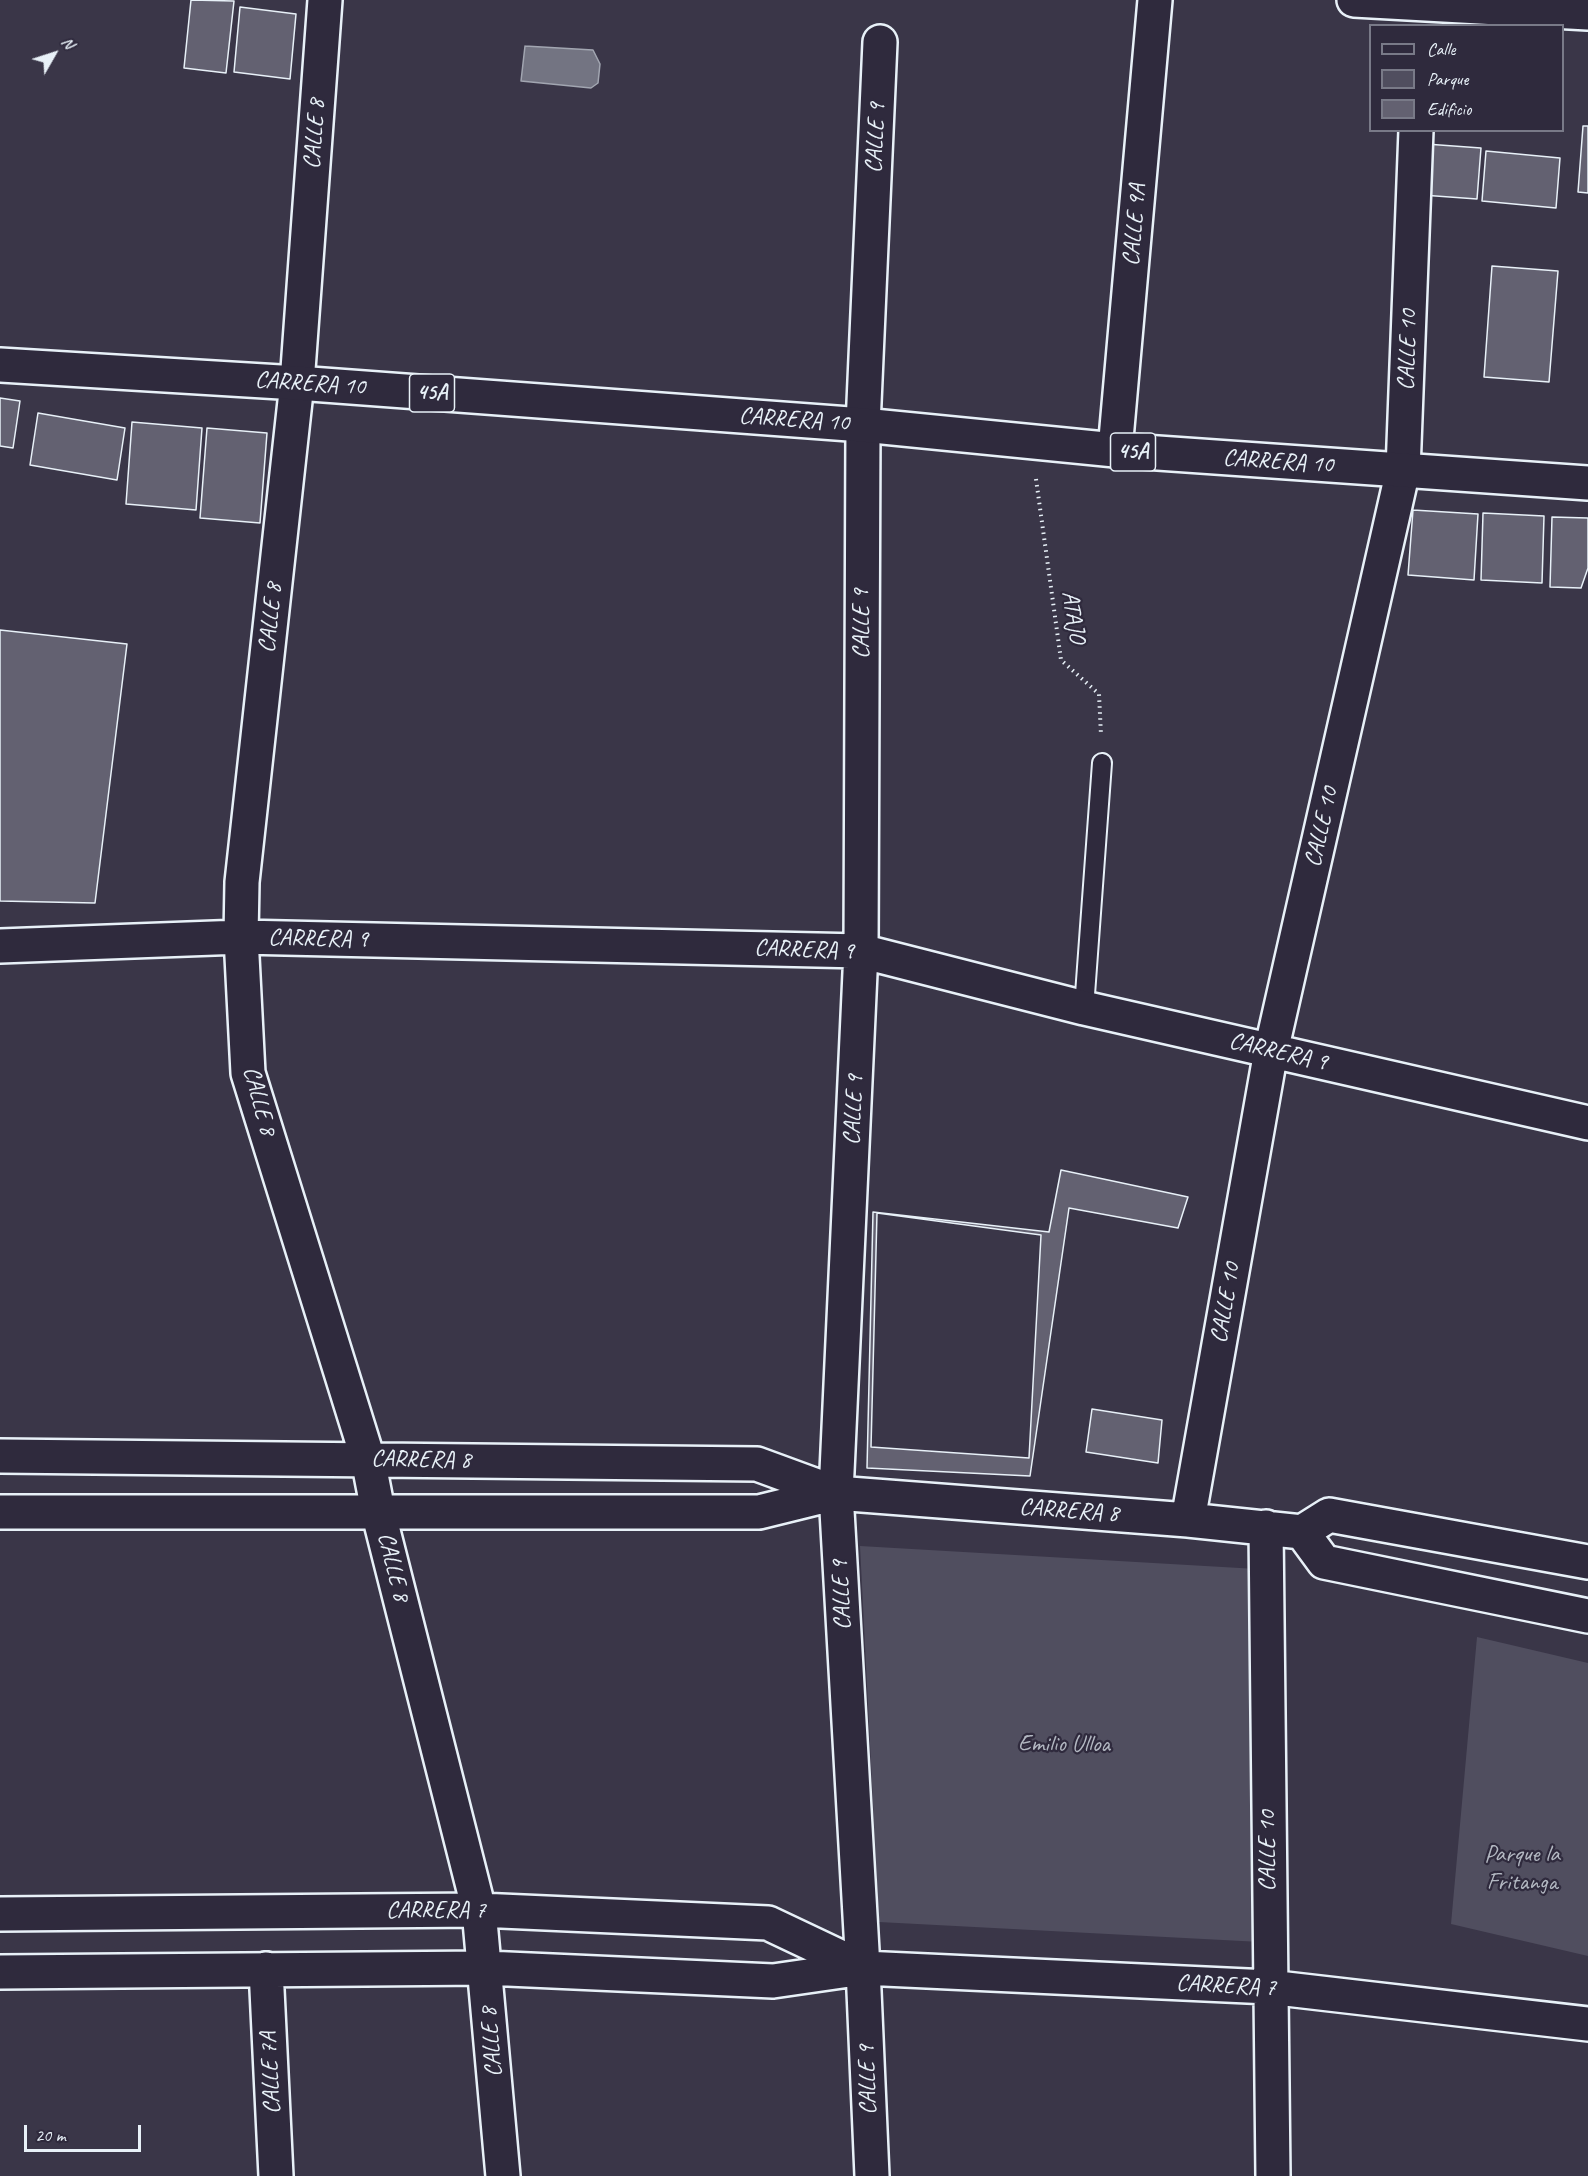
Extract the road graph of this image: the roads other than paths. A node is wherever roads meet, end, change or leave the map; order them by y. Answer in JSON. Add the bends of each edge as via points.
{"nodes":[{"id":1,"x":326,"y":0,"type":"edge"},
{"id":2,"x":1155,"y":0,"type":"edge"},
{"id":3,"x":1354,"y":0,"type":"edge"},
{"id":4,"x":1588,"y":13,"type":"edge"},
{"id":5,"x":1421,"y":15,"type":"edge"},
{"id":6,"x":880,"y":42,"type":"dead end"},
{"id":7,"x":1416,"y":132,"type":"edge"},
{"id":8,"x":0,"y":365,"type":"edge"},
{"id":9,"x":297,"y":383,"type":"junction"},
{"id":10,"x":863,"y":425,"type":"junction"},
{"id":11,"x":1115,"y":450,"type":"junction"},
{"id":12,"x":1403,"y":470,"type":"junction"},
{"id":13,"x":1588,"y":483,"type":"edge"},
{"id":14,"x":1102,"y":763,"type":"road end"},
{"id":15,"x":241,"y":937,"type":"junction"},
{"id":16,"x":0,"y":946,"type":"edge"},
{"id":17,"x":861,"y":951,"type":"junction"},
{"id":18,"x":1084,"y":1008,"type":"junction"},
{"id":19,"x":1271,"y":1051,"type":"junction"},
{"id":20,"x":1588,"y":1122,"type":"edge"},
{"id":21,"x":0,"y":1456,"type":"edge"},
{"id":22,"x":368,"y":1459,"type":"junction"},
{"id":23,"x":836,"y":1493,"type":"junction"},
{"id":24,"x":378,"y":1511,"type":"junction"},
{"id":25,"x":0,"y":1512,"type":"edge"},
{"id":26,"x":1188,"y":1520,"type":"junction"},
{"id":27,"x":1266,"y":1527,"type":"junction"},
{"id":28,"x":1302,"y":1532,"type":"junction"},
{"id":29,"x":1588,"y":1562,"type":"edge"},
{"id":30,"x":1588,"y":1616,"type":"edge"},
{"id":31,"x":479,"y":1911,"type":"junction"},
{"id":32,"x":0,"y":1914,"type":"edge"},
{"id":33,"x":486,"y":1968,"type":"junction"},
{"id":34,"x":863,"y":1968,"type":"junction"},
{"id":35,"x":266,"y":1969,"type":"junction"},
{"id":36,"x":0,"y":1972,"type":"edge"},
{"id":37,"x":1269,"y":1987,"type":"junction"},
{"id":38,"x":1588,"y":2024,"type":"edge"},
{"id":39,"x":276,"y":2176,"type":"edge"},
{"id":40,"x":503,"y":2176,"type":"edge"},
{"id":41,"x":872,"y":2176,"type":"edge"},
{"id":42,"x":1273,"y":2176,"type":"edge"}],
"edges":[{"from":1,"to":9,"type":"main road","name":"CALLE 8"},
{"from":2,"to":11,"type":"main road","name":"CALLE 9A"},
{"from":3,"to":5,"type":"main road"},
{"from":4,"to":5,"type":"main road"},
{"from":6,"to":10,"type":"main road","name":"CALLE 9"},
{"from":7,"to":12,"type":"main road","name":"CALLE 10"},
{"from":8,"to":9,"type":"main road","name":"CARRERA 10","number":"45A"},
{"from":9,"to":10,"type":"main road","name":"CARRERA 10","number":"45A"},
{"from":9,"to":15,"type":"main road","name":"CALLE 8","via":[[242,882]]},
{"from":10,"to":11,"type":"main road","name":"CARRERA 10","number":"45A"},
{"from":10,"to":17,"type":"main road","name":"CALLE 9"},
{"from":11,"to":12,"type":"main road","name":"CARRERA 10","number":"45A"},
{"from":12,"to":13,"type":"main road","name":"CARRERA 10","number":"45A"},
{"from":12,"to":19,"type":"main road","name":"CALLE 10"},
{"from":14,"to":18,"type":"lane"},
{"from":15,"to":16,"type":"main road","name":"CARRERA 9"},
{"from":15,"to":17,"type":"main road","name":"CARRERA 9"},
{"from":15,"to":22,"type":"main road","name":"CALLE 8","via":[[248,1073]]},
{"from":17,"to":18,"type":"main road","name":"CARRERA 9"},
{"from":17,"to":23,"type":"main road","name":"CALLE 9"},
{"from":18,"to":19,"type":"main road","name":"CARRERA 9"},
{"from":19,"to":20,"type":"main road","name":"CARRERA 9"},
{"from":19,"to":26,"type":"main road","name":"CALLE 10"},
{"from":21,"to":22,"type":"main road","name":"CARRERA 8"},
{"from":22,"to":23,"type":"main road","name":"CARRERA 8","via":[[757,1464]]},
{"from":22,"to":24,"type":"main road","name":"CALLE 8"},
{"from":23,"to":24,"type":"main road","name":"CARRERA 8","via":[[759,1512]]},
{"from":23,"to":26,"type":"main road","name":"CARRERA 8"},
{"from":23,"to":34,"type":"main road","name":"CALLE 9"},
{"from":24,"to":25,"type":"main road","name":"CARRERA 8"},
{"from":24,"to":31,"type":"main road","name":"CALLE 8"},
{"from":26,"to":27,"type":"main road","name":"CARRERA 8"},
{"from":27,"to":28,"type":"main road","name":"CARRERA 8"},
{"from":27,"to":37,"type":"main road","name":"CALLE 10"},
{"from":28,"to":29,"type":"main road","via":[[1329,1515]]},
{"from":28,"to":30,"type":"main road","via":[[1324,1562]]},
{"from":31,"to":32,"type":"main road","name":"CARRERA 7"},
{"from":31,"to":33,"type":"main road","name":"CALLE 8"},
{"from":31,"to":34,"type":"main road","name":"CARRERA 7","via":[[768,1923]]},
{"from":33,"to":34,"type":"main road","name":"CARRERA 7","via":[[772,1981]]},
{"from":33,"to":35,"type":"main road","name":"CARRERA 7"},
{"from":33,"to":40,"type":"main road","name":"CALLE 8"},
{"from":34,"to":37,"type":"main road","name":"CARRERA 7"},
{"from":34,"to":41,"type":"main road","name":"CALLE 9"},
{"from":35,"to":36,"type":"main road","name":"CARRERA 7"},
{"from":35,"to":39,"type":"main road","name":"CALLE 7A"},
{"from":37,"to":38,"type":"main road","name":"CARRERA 7"},
{"from":37,"to":42,"type":"main road","name":"CALLE 10"}]}
